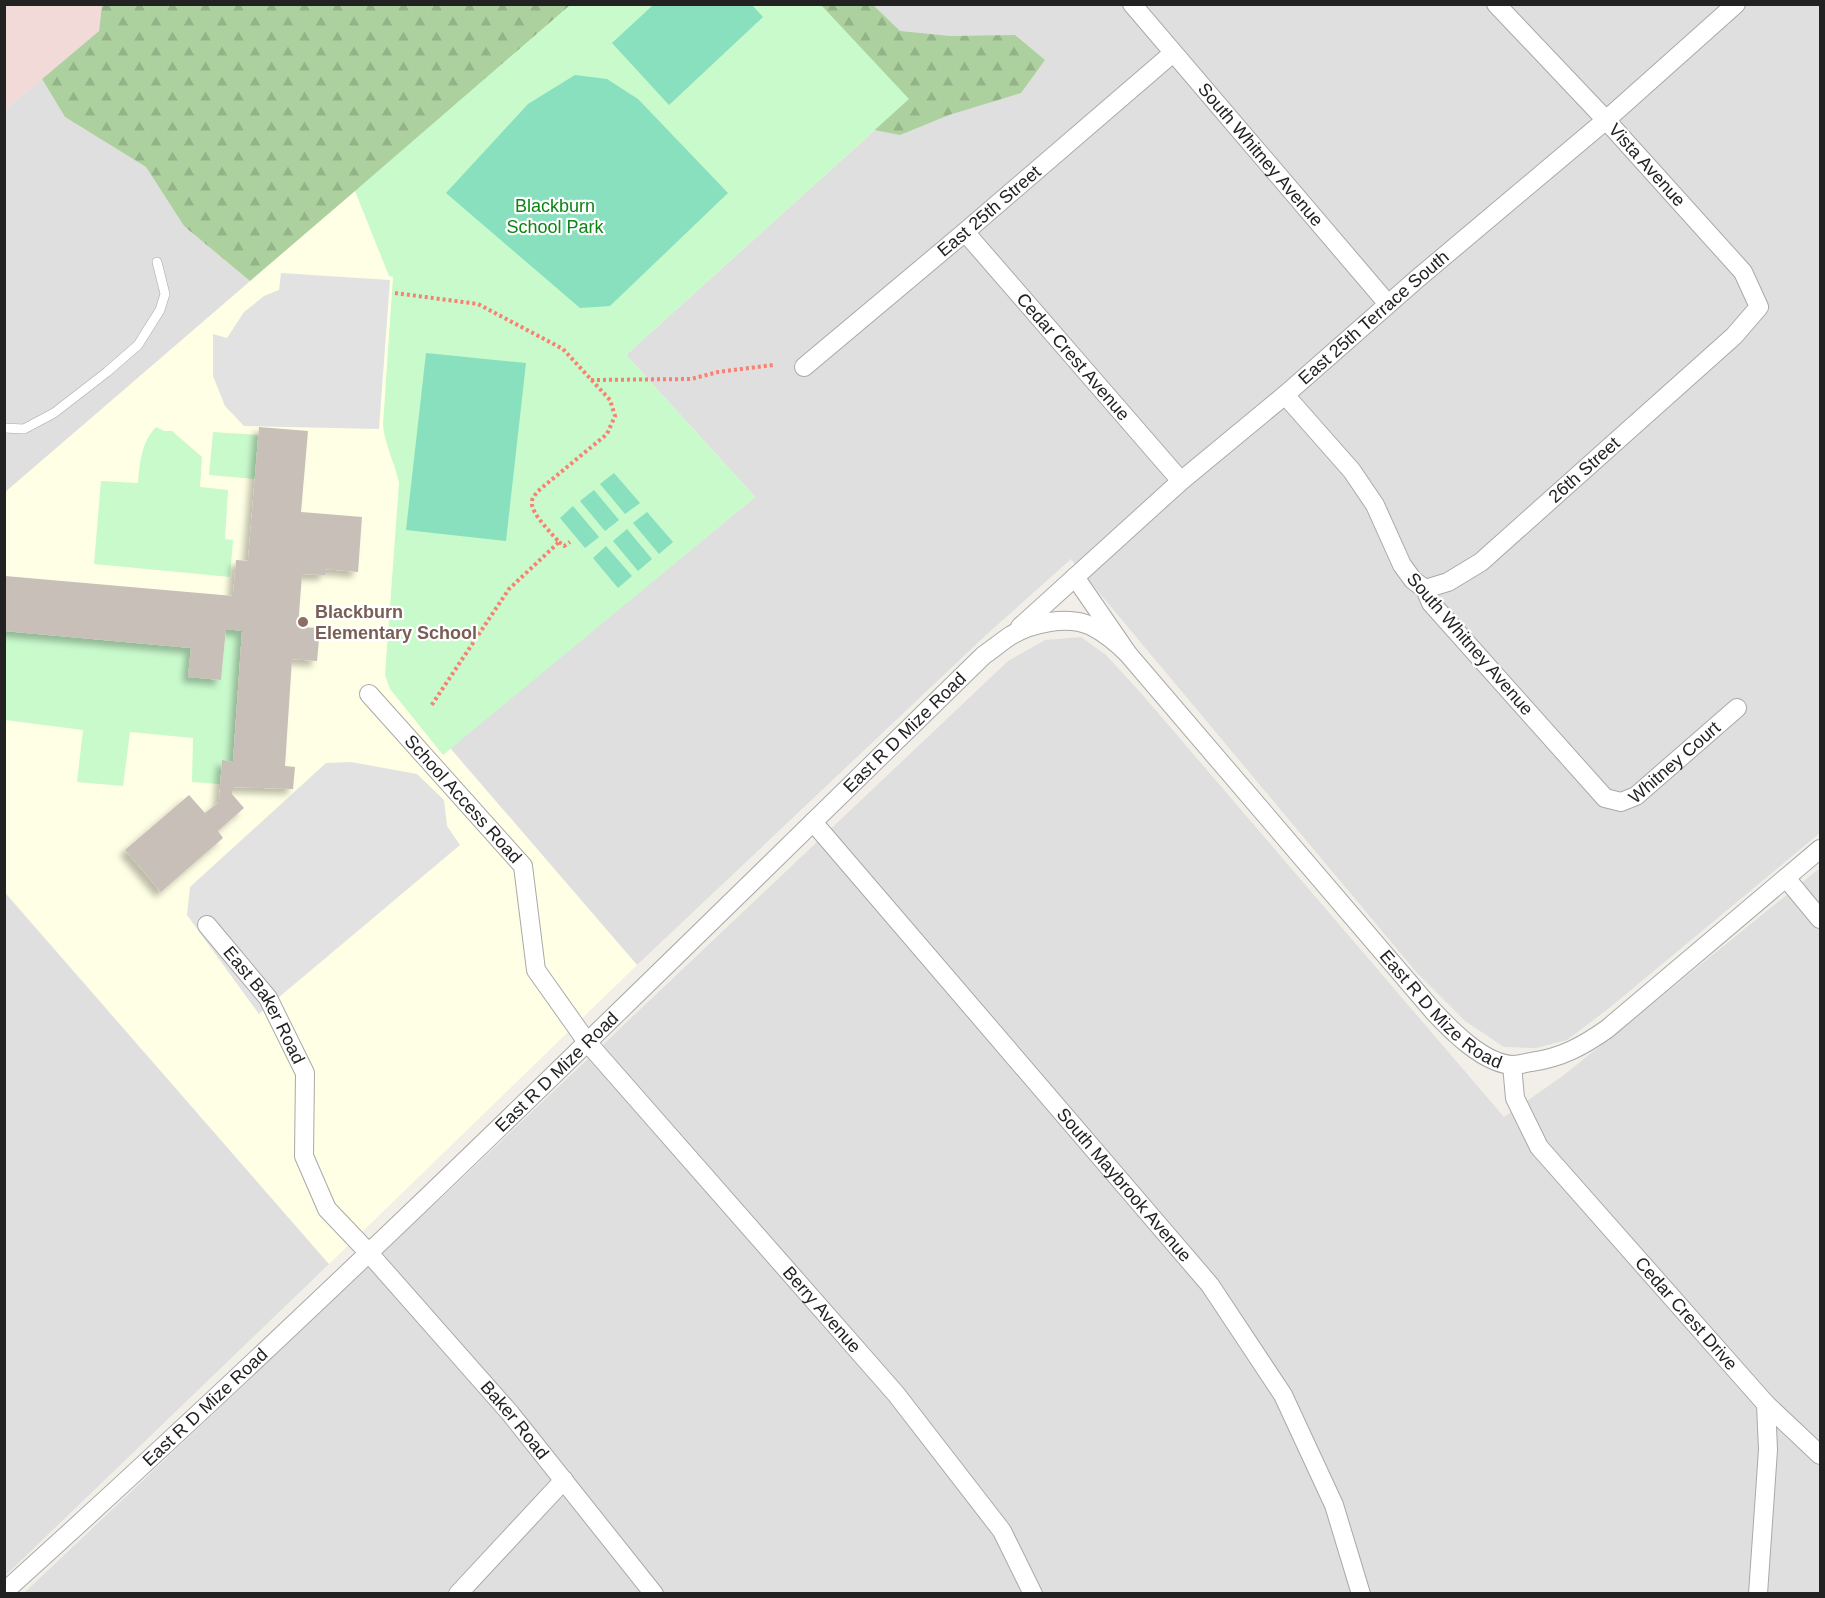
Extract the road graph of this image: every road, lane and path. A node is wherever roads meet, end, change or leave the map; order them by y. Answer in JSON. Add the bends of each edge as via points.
{"nodes":[{"id":1,"x":1132,"y":4,"type":"edge"},
{"id":2,"x":1496,"y":4,"type":"edge"},
{"id":3,"x":1736,"y":4,"type":"edge"},
{"id":4,"x":1173,"y":52,"type":"junction"},
{"id":5,"x":1606,"y":120,"type":"junction"},
{"id":6,"x":965,"y":232,"type":"junction"},
{"id":7,"x":157,"y":262,"type":"dead end"},
{"id":8,"x":396,"y":294,"type":"dead end"},
{"id":9,"x":1388,"y":304,"type":"junction"},
{"id":10,"x":1734,"y":336,"type":"joint"},
{"id":11,"x":773,"y":365,"type":"dead end"},
{"id":12,"x":804,"y":367,"type":"dead end"},
{"id":13,"x":590,"y":380,"type":"junction"},
{"id":14,"x":1285,"y":395,"type":"junction"},
{"id":15,"x":4,"y":428,"type":"edge"},
{"id":16,"x":1181,"y":481,"type":"junction"},
{"id":17,"x":559,"y":542,"type":"junction"},
{"id":18,"x":570,"y":543,"type":"dead end"},
{"id":19,"x":1075,"y":578,"type":"junction"},
{"id":20,"x":1425,"y":589,"type":"junction"},
{"id":21,"x":1012,"y":635,"type":"junction"},
{"id":22,"x":1128,"y":654,"type":"junction"},
{"id":23,"x":369,"y":694,"type":"dead end"},
{"id":24,"x":431,"y":706,"type":"dead end"},
{"id":25,"x":1737,"y":708,"type":"dead end"},
{"id":26,"x":1605,"y":798,"type":"joint"},
{"id":27,"x":813,"y":822,"type":"junction"},
{"id":28,"x":1821,"y":849,"type":"edge"},
{"id":29,"x":1786,"y":878,"type":"junction"},
{"id":30,"x":1821,"y":919,"type":"edge"},
{"id":31,"x":207,"y":925,"type":"dead end"},
{"id":32,"x":588,"y":1042,"type":"junction"},
{"id":33,"x":1512,"y":1065,"type":"junction"},
{"id":34,"x":368,"y":1252,"type":"junction"},
{"id":35,"x":1766,"y":1404,"type":"junction"},
{"id":36,"x":1821,"y":1455,"type":"edge"},
{"id":37,"x":564,"y":1480,"type":"junction"},
{"id":38,"x":4,"y":1592,"type":"edge"},
{"id":39,"x":458,"y":1593,"type":"edge"},
{"id":40,"x":654,"y":1593,"type":"edge"},
{"id":41,"x":1033,"y":1593,"type":"edge"},
{"id":42,"x":1361,"y":1593,"type":"edge"},
{"id":43,"x":1758,"y":1593,"type":"edge"}],
"edges":[{"from":1,"to":4,"type":"street","name":"South Whitney Avenue"},
{"from":2,"to":5,"type":"street","name":"Vista Avenue"},
{"from":3,"to":5,"type":"street","name":"East 25th Terrace South"},
{"from":4,"to":6,"type":"street","name":"East 25th Street"},
{"from":4,"to":9,"type":"street","name":"South Whitney Avenue"},
{"from":5,"to":9,"type":"street","name":"East 25th Terrace South"},
{"from":5,"to":10,"type":"street","name":"Vista Avenue","via":[[1743,272],[1759,307]]},
{"from":6,"to":12,"type":"street","name":"East 25th Street"},
{"from":6,"to":16,"type":"street","name":"Cedar Crest Avenue"},
{"from":7,"to":15,"type":"lane","via":[[165,294],[160,310],[138,345],[54,413],[24,429]]},
{"from":8,"to":13,"type":"path","via":[[478,304],[563,350]]},
{"from":9,"to":14,"type":"street","name":"East 25th Terrace South"},
{"from":10,"to":20,"type":"street","name":"26th Street","via":[[1481,562],[1448,582]]},
{"from":11,"to":13,"type":"path","via":[[690,379]]},
{"from":13,"to":17,"type":"path","via":[[610,400],[615,416],[611,427],[603,439],[533,498],[534,511]]},
{"from":14,"to":16,"type":"street","name":"East 25th Terrace South"},
{"from":14,"to":20,"type":"street","name":"South Whitney Avenue","via":[[1352,471],[1375,504],[1402,565]]},
{"from":16,"to":19,"type":"street","name":"East 25th Terrace South"},
{"from":17,"to":18,"type":"path","via":[[564,546]]},
{"from":17,"to":24,"type":"path","via":[[509,589]]},
{"from":19,"to":21,"type":"street","name":"East 25th Terrace South"},
{"from":19,"to":22,"type":"street","name":"East R D Mize Road"},
{"from":20,"to":26,"type":"street","name":"South Whitney Avenue","via":[[1431,603]]},
{"from":21,"to":22,"type":"street","name":"East R D Mize Road","via":[[1041,624],[1064,621],[1089,625]]},
{"from":21,"to":27,"type":"street","name":"East R D Mize Road","via":[[984,655]]},
{"from":22,"to":33,"type":"street","name":"East R D Mize Road","via":[[1434,1012],[1474,1049]]},
{"from":23,"to":32,"type":"street","name":"School Access Road","via":[[524,866],[536,970]]},
{"from":25,"to":26,"type":"street","name":"Whitney Court","via":[[1636,796],[1621,802]]},
{"from":27,"to":32,"type":"street","name":"East R D Mize Road"},
{"from":27,"to":42,"type":"street","name":"South Maybrook Avenue","via":[[1210,1285],[1282,1395],[1334,1505]]},
{"from":28,"to":29,"type":"street","name":"East R D Mize Road"},
{"from":29,"to":30,"type":"street"},
{"from":29,"to":33,"type":"street","name":"East R D Mize Road","via":[[1607,1029],[1562,1056]]},
{"from":31,"to":34,"type":"street","name":"East Baker Road","via":[[268,998],[305,1073],[304,1156],[327,1209]]},
{"from":32,"to":34,"type":"street","name":"East R D Mize Road"},
{"from":32,"to":41,"type":"street","name":"Berry Avenue","via":[[896,1394],[1002,1531]]},
{"from":33,"to":35,"type":"street","name":"Cedar Crest Drive","via":[[1515,1098],[1539,1147]]},
{"from":34,"to":37,"type":"street","name":"Baker Road"},
{"from":34,"to":38,"type":"street","name":"East R D Mize Road","via":[[144,1466]]},
{"from":35,"to":36,"type":"street","name":"Cedar Crest Drive"},
{"from":35,"to":43,"type":"street","via":[[1768,1450]]},
{"from":37,"to":39,"type":"street"},
{"from":37,"to":40,"type":"street","name":"Baker Road"}]}
